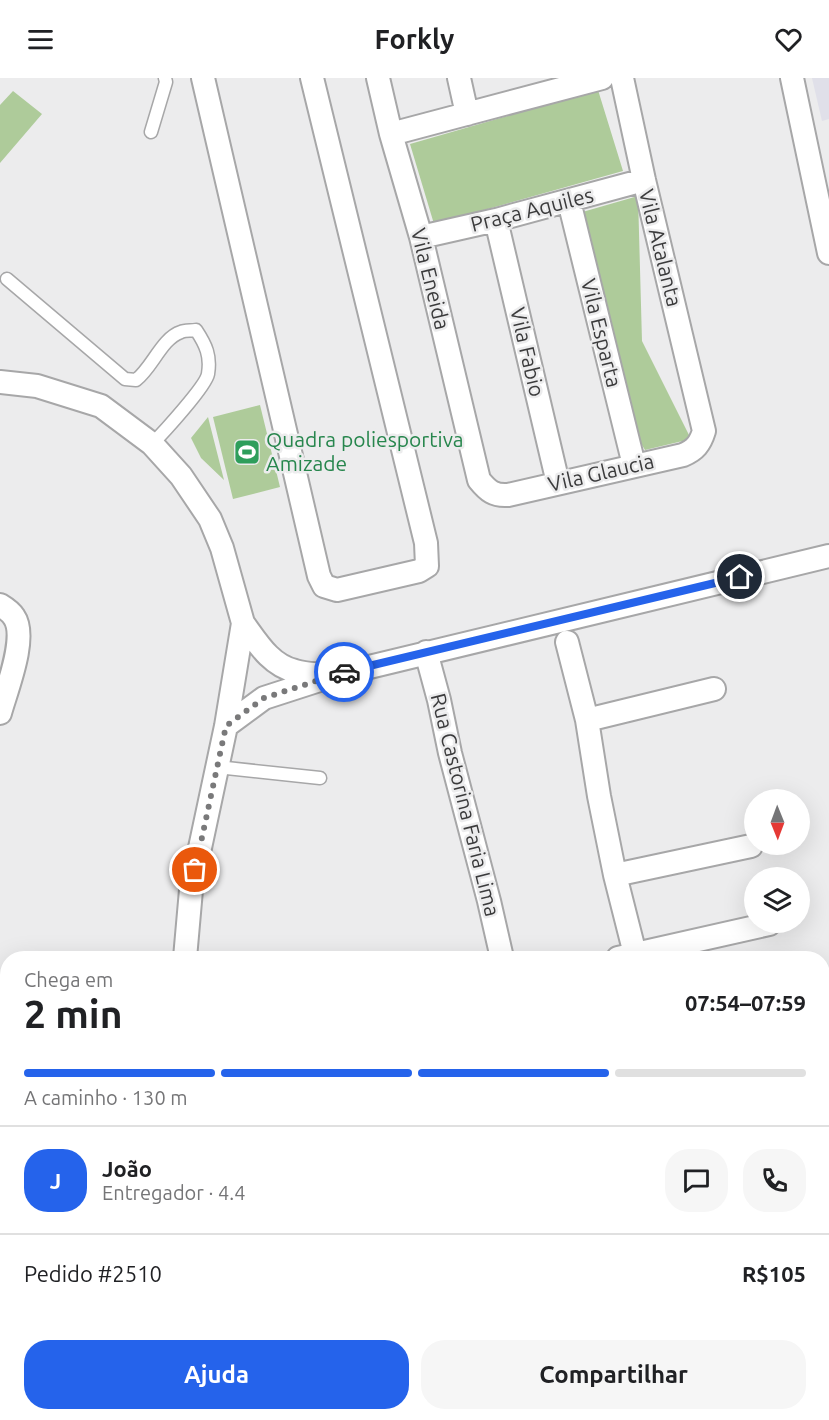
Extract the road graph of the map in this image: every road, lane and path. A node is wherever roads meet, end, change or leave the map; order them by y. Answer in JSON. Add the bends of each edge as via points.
{"nodes":[{"id":1,"x":165,"y":78,"type":"edge"},
{"id":2,"x":203,"y":78,"type":"edge"},
{"id":3,"x":312,"y":78,"type":"edge"},
{"id":4,"x":378,"y":78,"type":"edge"},
{"id":5,"x":459,"y":78,"type":"edge"},
{"id":6,"x":602,"y":78,"type":"edge"},
{"id":7,"x":622,"y":78,"type":"edge"},
{"id":8,"x":792,"y":78,"type":"edge"},
{"id":9,"x":539,"y":86,"type":"edge"},
{"id":10,"x":467,"y":114,"type":"junction"},
{"id":11,"x":151,"y":132,"type":"dead end"},
{"id":12,"x":391,"y":134,"type":"junction"},
{"id":13,"x":644,"y":180,"type":"junction"},
{"id":14,"x":568,"y":201,"type":"junction"},
{"id":15,"x":496,"y":220,"type":"junction"},
{"id":16,"x":421,"y":237,"type":"junction"},
{"id":17,"x":829,"y":253,"type":"edge"},
{"id":18,"x":7,"y":279,"type":"dead end"},
{"id":19,"x":0,"y":382,"type":"edge"},
{"id":20,"x":702,"y":418,"type":"joint"},
{"id":21,"x":152,"y":444,"type":"junction"},
{"id":22,"x":634,"y":465,"type":"junction"},
{"id":23,"x":479,"y":480,"type":"joint"},
{"id":24,"x":558,"y":483,"type":"junction"},
{"id":25,"x":829,"y":556,"type":"edge"},
{"id":26,"x":0,"y":605,"type":"edge"},
{"id":27,"x":243,"y":623,"type":"junction"},
{"id":28,"x":567,"y":642,"type":"dead end"},
{"id":29,"x":426,"y":652,"type":"junction"},
{"id":30,"x":332,"y":676,"type":"junction"},
{"id":31,"x":714,"y":689,"type":"dead end"},
{"id":32,"x":0,"y":713,"type":"edge"},
{"id":33,"x":587,"y":720,"type":"junction"},
{"id":34,"x":226,"y":726,"type":"junction"},
{"id":35,"x":217,"y":767,"type":"junction"},
{"id":36,"x":320,"y":778,"type":"dead end"},
{"id":37,"x":744,"y":847,"type":"edge"},
{"id":38,"x":615,"y":875,"type":"junction"},
{"id":39,"x":744,"y":930,"type":"edge"},
{"id":40,"x":185,"y":951,"type":"edge"},
{"id":41,"x":500,"y":951,"type":"edge"},
{"id":42,"x":629,"y":951,"type":"edge"},
{"id":43,"x":655,"y":951,"type":"edge"}],
"edges":[{"from":1,"to":11,"type":"lane"},
{"from":2,"to":3,"type":"street","via":[[319,576],[324,586],[337,590],[419,572],[427,566],[426,543]]},
{"from":4,"to":12,"type":"street","name":"Vila Eneida"},
{"from":5,"to":10,"type":"street"},
{"from":6,"to":9,"type":"street"},
{"from":7,"to":13,"type":"street","name":"Vila Atalanta"},
{"from":8,"to":17,"type":"street"},
{"from":9,"to":10,"type":"street"},
{"from":10,"to":12,"type":"street"},
{"from":12,"to":16,"type":"street","name":"Vila Eneida"},
{"from":13,"to":14,"type":"street","name":"Praça Aquiles"},
{"from":13,"to":20,"type":"street","name":"Vila Atalanta"},
{"from":14,"to":15,"type":"street","name":"Praça Aquiles"},
{"from":14,"to":22,"type":"street","name":"Vila Esparta"},
{"from":15,"to":16,"type":"street","name":"Praça Aquiles"},
{"from":15,"to":24,"type":"street","name":"Vila Fabio"},
{"from":16,"to":23,"type":"street","name":"Vila Eneida"},
{"from":18,"to":21,"type":"lane","via":[[125,380],[136,380],[145,374],[161,348],[180,332],[196,330],[207,347],[208,376]]},
{"from":19,"to":21,"type":"street","via":[[37,386],[100,406]]},
{"from":20,"to":22,"type":"street","name":"Vila Glaucia","via":[[704,431],[692,451]]},
{"from":21,"to":27,"type":"street","via":[[181,476],[210,519]]},
{"from":22,"to":24,"type":"street","name":"Vila Glaucia"},
{"from":23,"to":24,"type":"street","name":"Vila Glaucia","via":[[498,495]]},
{"from":25,"to":29,"type":"street"},
{"from":26,"to":32,"type":"street","via":[[15,618],[19,632]]},
{"from":27,"to":30,"type":"street","via":[[277,664],[295,671]]},
{"from":27,"to":34,"type":"street"},
{"from":28,"to":33,"type":"street"},
{"from":29,"to":30,"type":"street"},
{"from":29,"to":41,"type":"street","name":"Rua Castorina Faria Lima"},
{"from":30,"to":34,"type":"street","via":[[264,698]]},
{"from":31,"to":33,"type":"street"},
{"from":33,"to":38,"type":"street"},
{"from":34,"to":35,"type":"street"},
{"from":35,"to":36,"type":"lane"},
{"from":35,"to":40,"type":"street","via":[[191,890]]},
{"from":37,"to":38,"type":"street"},
{"from":38,"to":42,"type":"street"},
{"from":39,"to":43,"type":"street"}]}
